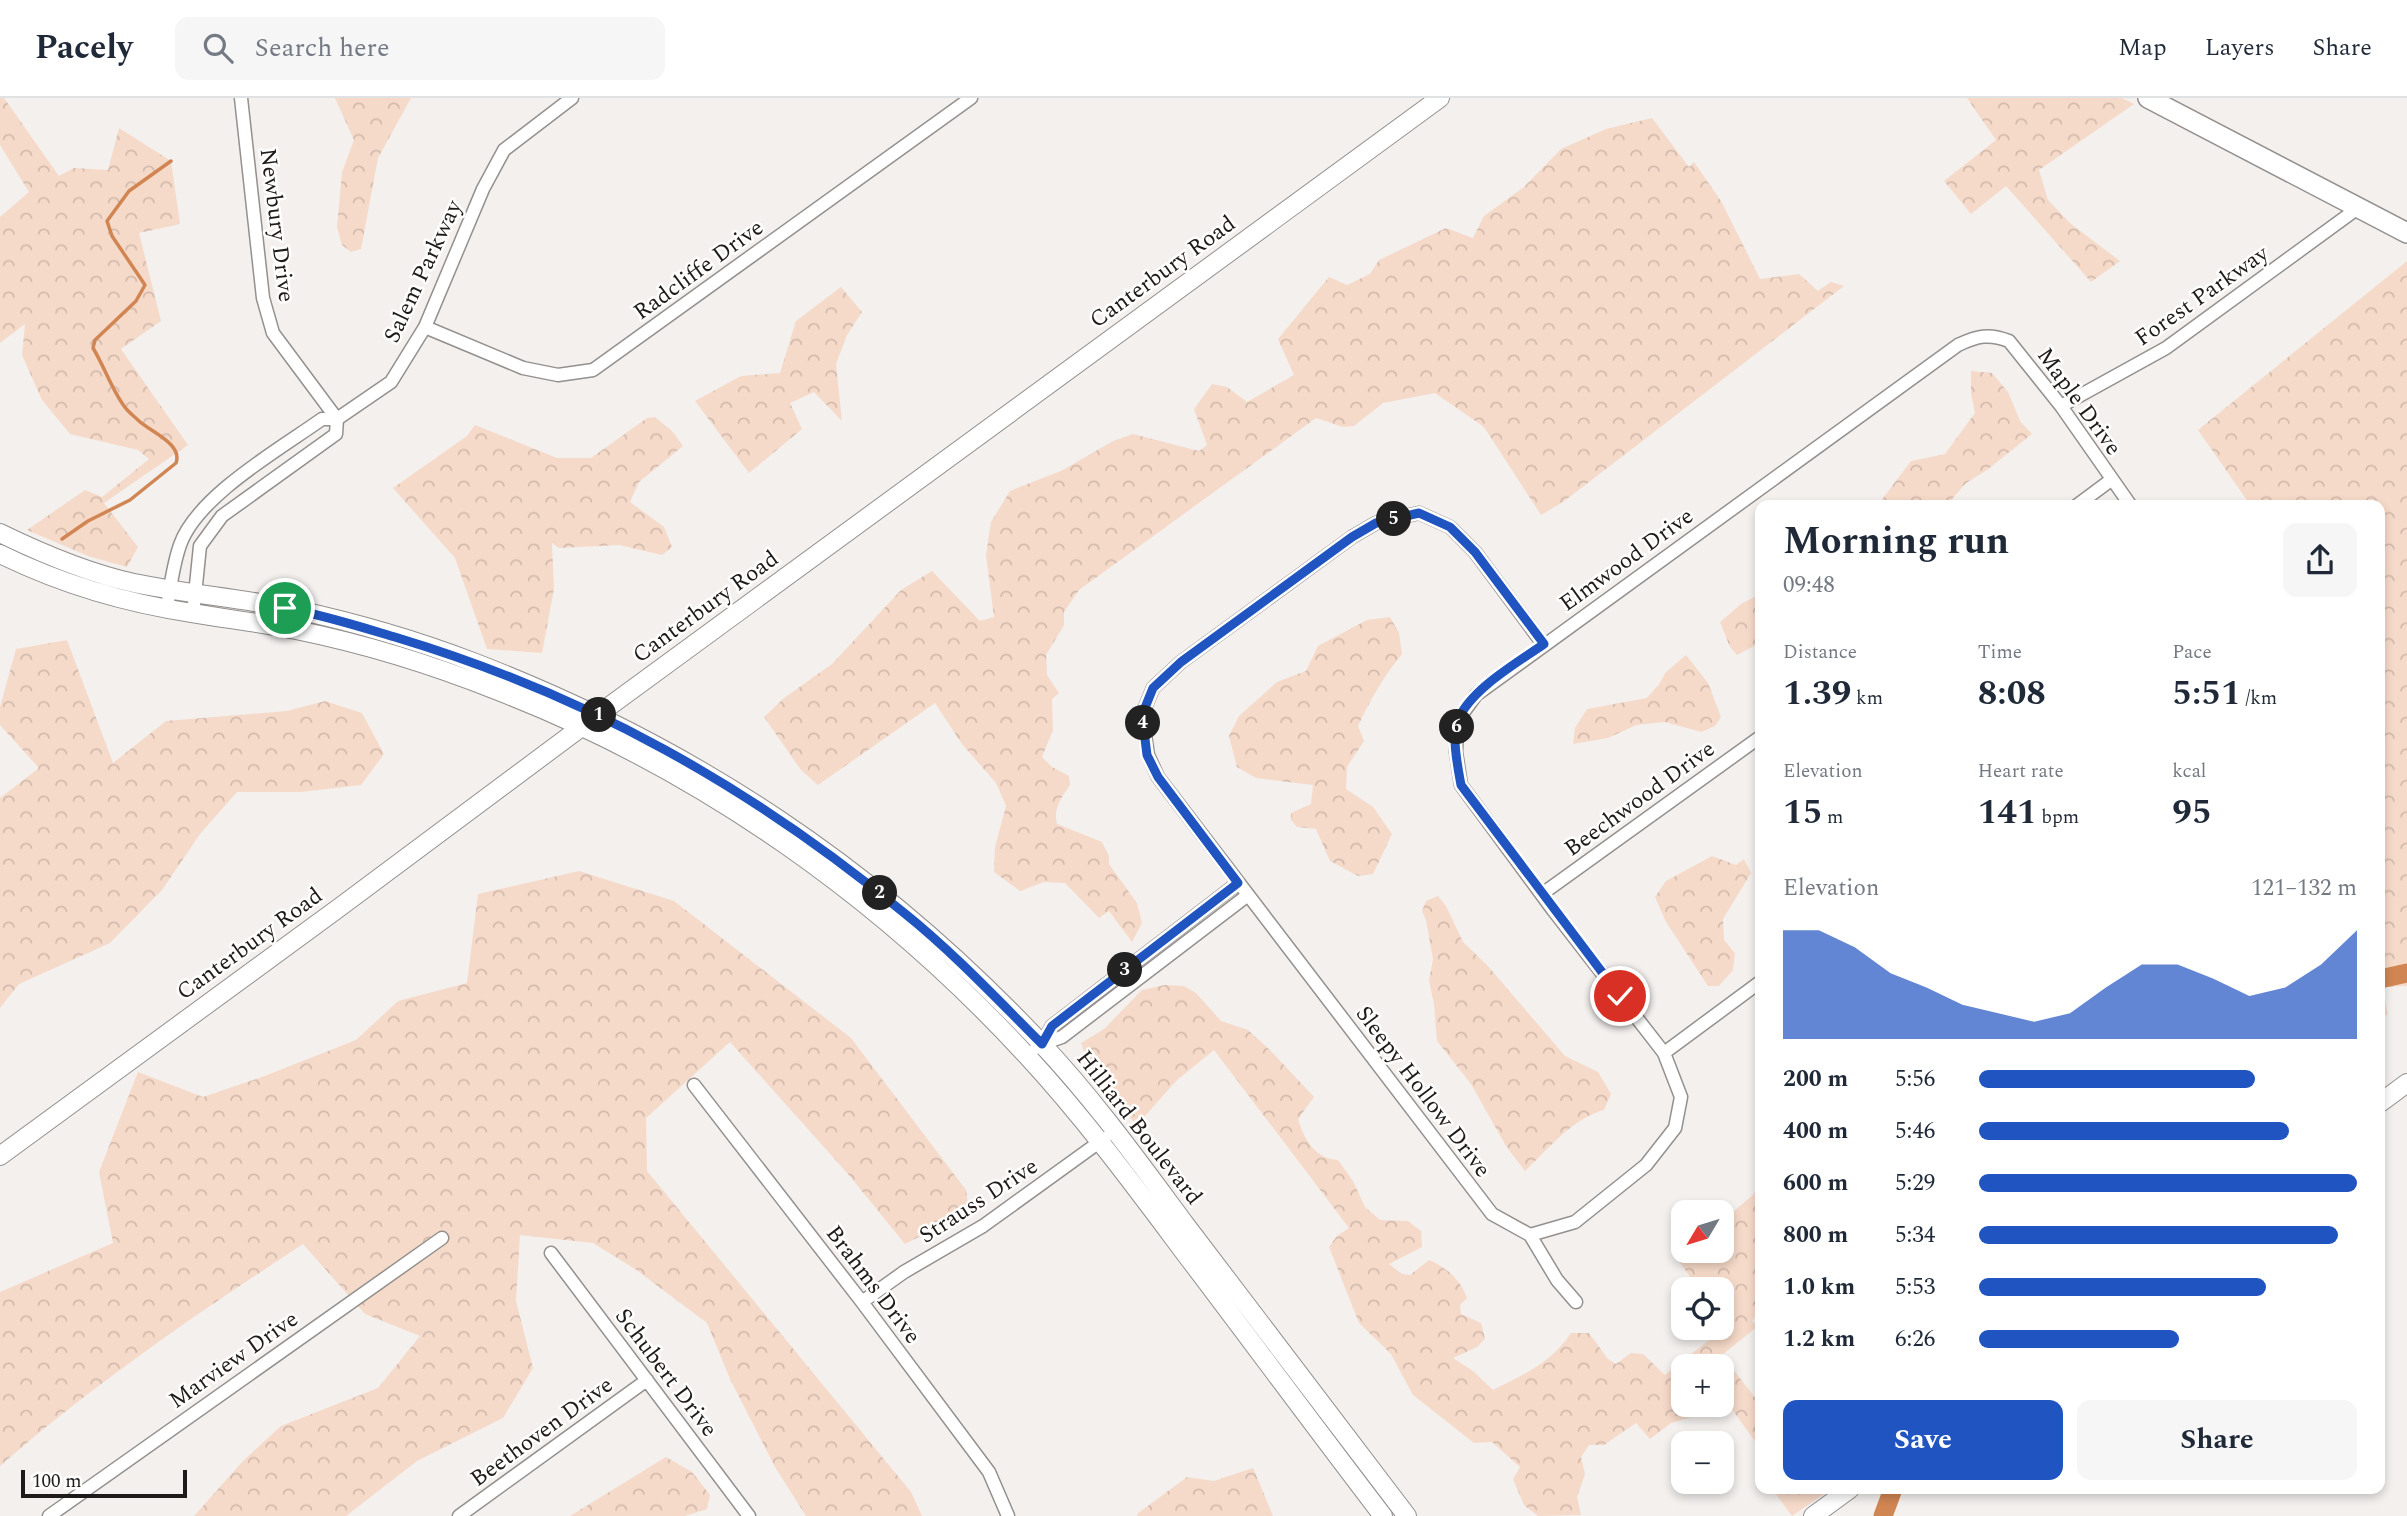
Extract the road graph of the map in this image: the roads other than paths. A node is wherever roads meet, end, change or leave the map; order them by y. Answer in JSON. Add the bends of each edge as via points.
{"nodes":[{"id":1,"x":241,"y":98,"type":"edge"},
{"id":2,"x":572,"y":98,"type":"edge"},
{"id":3,"x":971,"y":98,"type":"edge"},
{"id":4,"x":1440,"y":98,"type":"edge"},
{"id":5,"x":2148,"y":98,"type":"edge"},
{"id":6,"x":2358,"y":208,"type":"junction"},
{"id":7,"x":2407,"y":233,"type":"edge"},
{"id":8,"x":425,"y":327,"type":"junction"},
{"id":9,"x":1987,"y":335,"type":"joint"},
{"id":10,"x":2061,"y":406,"type":"junction"},
{"id":11,"x":337,"y":419,"type":"junction"},
{"id":12,"x":2111,"y":480,"type":"junction"},
{"id":13,"x":2084,"y":500,"type":"edge"},
{"id":14,"x":2126,"y":500,"type":"edge"},
{"id":15,"x":0,"y":533,"type":"edge"},
{"id":16,"x":0,"y":554,"type":"edge"},
{"id":17,"x":170,"y":589,"type":"junction"},
{"id":18,"x":196,"y":594,"type":"junction"},
{"id":19,"x":167,"y":608,"type":"junction"},
{"id":20,"x":193,"y":614,"type":"junction"},
{"id":21,"x":1544,"y":644,"type":"junction"},
{"id":22,"x":598,"y":714,"type":"junction"},
{"id":23,"x":581,"y":727,"type":"junction"},
{"id":24,"x":1755,"y":741,"type":"edge"},
{"id":25,"x":1238,"y":883,"type":"junction"},
{"id":26,"x":1542,"y":894,"type":"junction"},
{"id":27,"x":1248,"y":895,"type":"junction"},
{"id":28,"x":1755,"y":986,"type":"edge"},
{"id":29,"x":1042,"y":1044,"type":"junction"},
{"id":30,"x":1664,"y":1053,"type":"junction"},
{"id":31,"x":1027,"y":1056,"type":"junction"},
{"id":32,"x":2407,"y":1083,"type":"edge"},
{"id":33,"x":695,"y":1085,"type":"dead end"},
{"id":34,"x":2385,"y":1099,"type":"edge"},
{"id":35,"x":1108,"y":1137,"type":"junction"},
{"id":36,"x":0,"y":1156,"type":"edge"},
{"id":37,"x":1530,"y":1235,"type":"junction"},
{"id":38,"x":442,"y":1238,"type":"dead end"},
{"id":39,"x":551,"y":1253,"type":"dead end"},
{"id":40,"x":862,"y":1302,"type":"junction"},
{"id":41,"x":1576,"y":1302,"type":"dead end"},
{"id":42,"x":647,"y":1380,"type":"junction"},
{"id":43,"x":1843,"y":1494,"type":"edge"},
{"id":44,"x":49,"y":1516,"type":"edge"},
{"id":45,"x":458,"y":1516,"type":"edge"},
{"id":46,"x":749,"y":1516,"type":"edge"},
{"id":47,"x":1008,"y":1516,"type":"edge"},
{"id":48,"x":1383,"y":1516,"type":"edge"},
{"id":49,"x":1407,"y":1516,"type":"edge"},
{"id":50,"x":1814,"y":1516,"type":"edge"}],
"edges":[{"from":1,"to":11,"type":"street","name":"Newbury Drive","via":[[263,298],[272,333]]},
{"from":2,"to":8,"type":"street","name":"Salem Parkway","via":[[504,149]]},
{"from":3,"to":8,"type":"street","name":"Radcliffe Drive","via":[[593,370],[558,374],[523,368]]},
{"from":4,"to":22,"type":"main road","name":"Canterbury Road"},
{"from":5,"to":6,"type":"main road"},
{"from":6,"to":7,"type":"main road"},
{"from":6,"to":10,"type":"street","name":"Forest Parkway","via":[[2166,348]]},
{"from":8,"to":11,"type":"street","name":"Salem Parkway","via":[[391,382]]},
{"from":9,"to":10,"type":"street","name":"Maple Drive","via":[[2009,341]]},
{"from":9,"to":21,"type":"street","name":"Elmwood Drive","via":[[1958,345]]},
{"from":10,"to":12,"type":"street","name":"Maple Drive"},
{"from":11,"to":17,"type":"street","via":[[322,419],[213,497],[180,544]]},
{"from":11,"to":18,"type":"street","name":"Salem Parkway","via":[[336,434],[222,516],[200,546]]},
{"from":12,"to":13,"type":"street"},
{"from":12,"to":14,"type":"street","name":"Maple Drive"},
{"from":15,"to":17,"type":"main road","name":"Hilliard Boulevard","via":[[69,563]]},
{"from":16,"to":19,"type":"main road","name":"Hilliard Boulevard","via":[[96,592]]},
{"from":17,"to":18,"type":"main road","name":"Hilliard Boulevard"},
{"from":17,"to":19,"type":"street"},
{"from":18,"to":20,"type":"street","name":"Salem Parkway"},
{"from":18,"to":22,"type":"main road","name":"Hilliard Boulevard","via":[[353,624],[453,654]]},
{"from":19,"to":20,"type":"main road","name":"Hilliard Boulevard"},
{"from":20,"to":23,"type":"main road","name":"Hilliard Boulevard","via":[[301,631],[423,663]]},
{"from":21,"to":25,"type":"street","name":"Sleepy Hollow Drive","via":[[1475,552],[1450,527],[1419,513],[1376,523],[1352,537],[1181,662],[1153,688],[1142,715],[1147,755],[1158,777]]},
{"from":21,"to":26,"type":"street","name":"Elmwood Drive","via":[[1476,695],[1457,721],[1456,752],[1461,785]]},
{"from":22,"to":23,"type":"main road","name":"Canterbury Road"},
{"from":22,"to":29,"type":"main road","name":"Hilliard Boulevard","via":[[736,790],[832,856],[931,935]]},
{"from":23,"to":31,"type":"main road","name":"Hilliard Boulevard","via":[[696,787],[822,871],[937,966]]},
{"from":23,"to":36,"type":"main road","name":"Canterbury Road"},
{"from":24,"to":26,"type":"street","name":"Beechwood Drive"},
{"from":25,"to":27,"type":"street","name":"Sleepy Hollow Drive"},
{"from":25,"to":29,"type":"street","via":[[1052,1026]]},
{"from":26,"to":30,"type":"street","name":"Elmwood Drive"},
{"from":27,"to":29,"type":"street","via":[[1062,1037]]},
{"from":27,"to":37,"type":"street","name":"Sleepy Hollow Drive","via":[[1492,1214]]},
{"from":28,"to":30,"type":"street"},
{"from":29,"to":31,"type":"street"},
{"from":29,"to":35,"type":"main road","name":"Hilliard Boulevard"},
{"from":30,"to":37,"type":"street","name":"Elmwood Drive","via":[[1681,1097],[1675,1128],[1646,1166],[1574,1222]]},
{"from":31,"to":35,"type":"main road","name":"Hilliard Boulevard"},
{"from":32,"to":34,"type":"main road"},
{"from":33,"to":40,"type":"street","name":"Brahms Drive"},
{"from":35,"to":40,"type":"street","name":"Strauss Drive","via":[[983,1226]]},
{"from":35,"to":48,"type":"main road","name":"Hilliard Boulevard"},
{"from":35,"to":49,"type":"main road","name":"Hilliard Boulevard"},
{"from":37,"to":41,"type":"street"},
{"from":38,"to":44,"type":"street","name":"Marview Drive"},
{"from":39,"to":42,"type":"street","name":"Schubert Drive"},
{"from":40,"to":47,"type":"street","name":"Brahms Drive","via":[[989,1472]]},
{"from":42,"to":45,"type":"street","name":"Beethoven Drive"},
{"from":42,"to":46,"type":"street","name":"Schubert Drive"},
{"from":43,"to":50,"type":"main road"}]}
